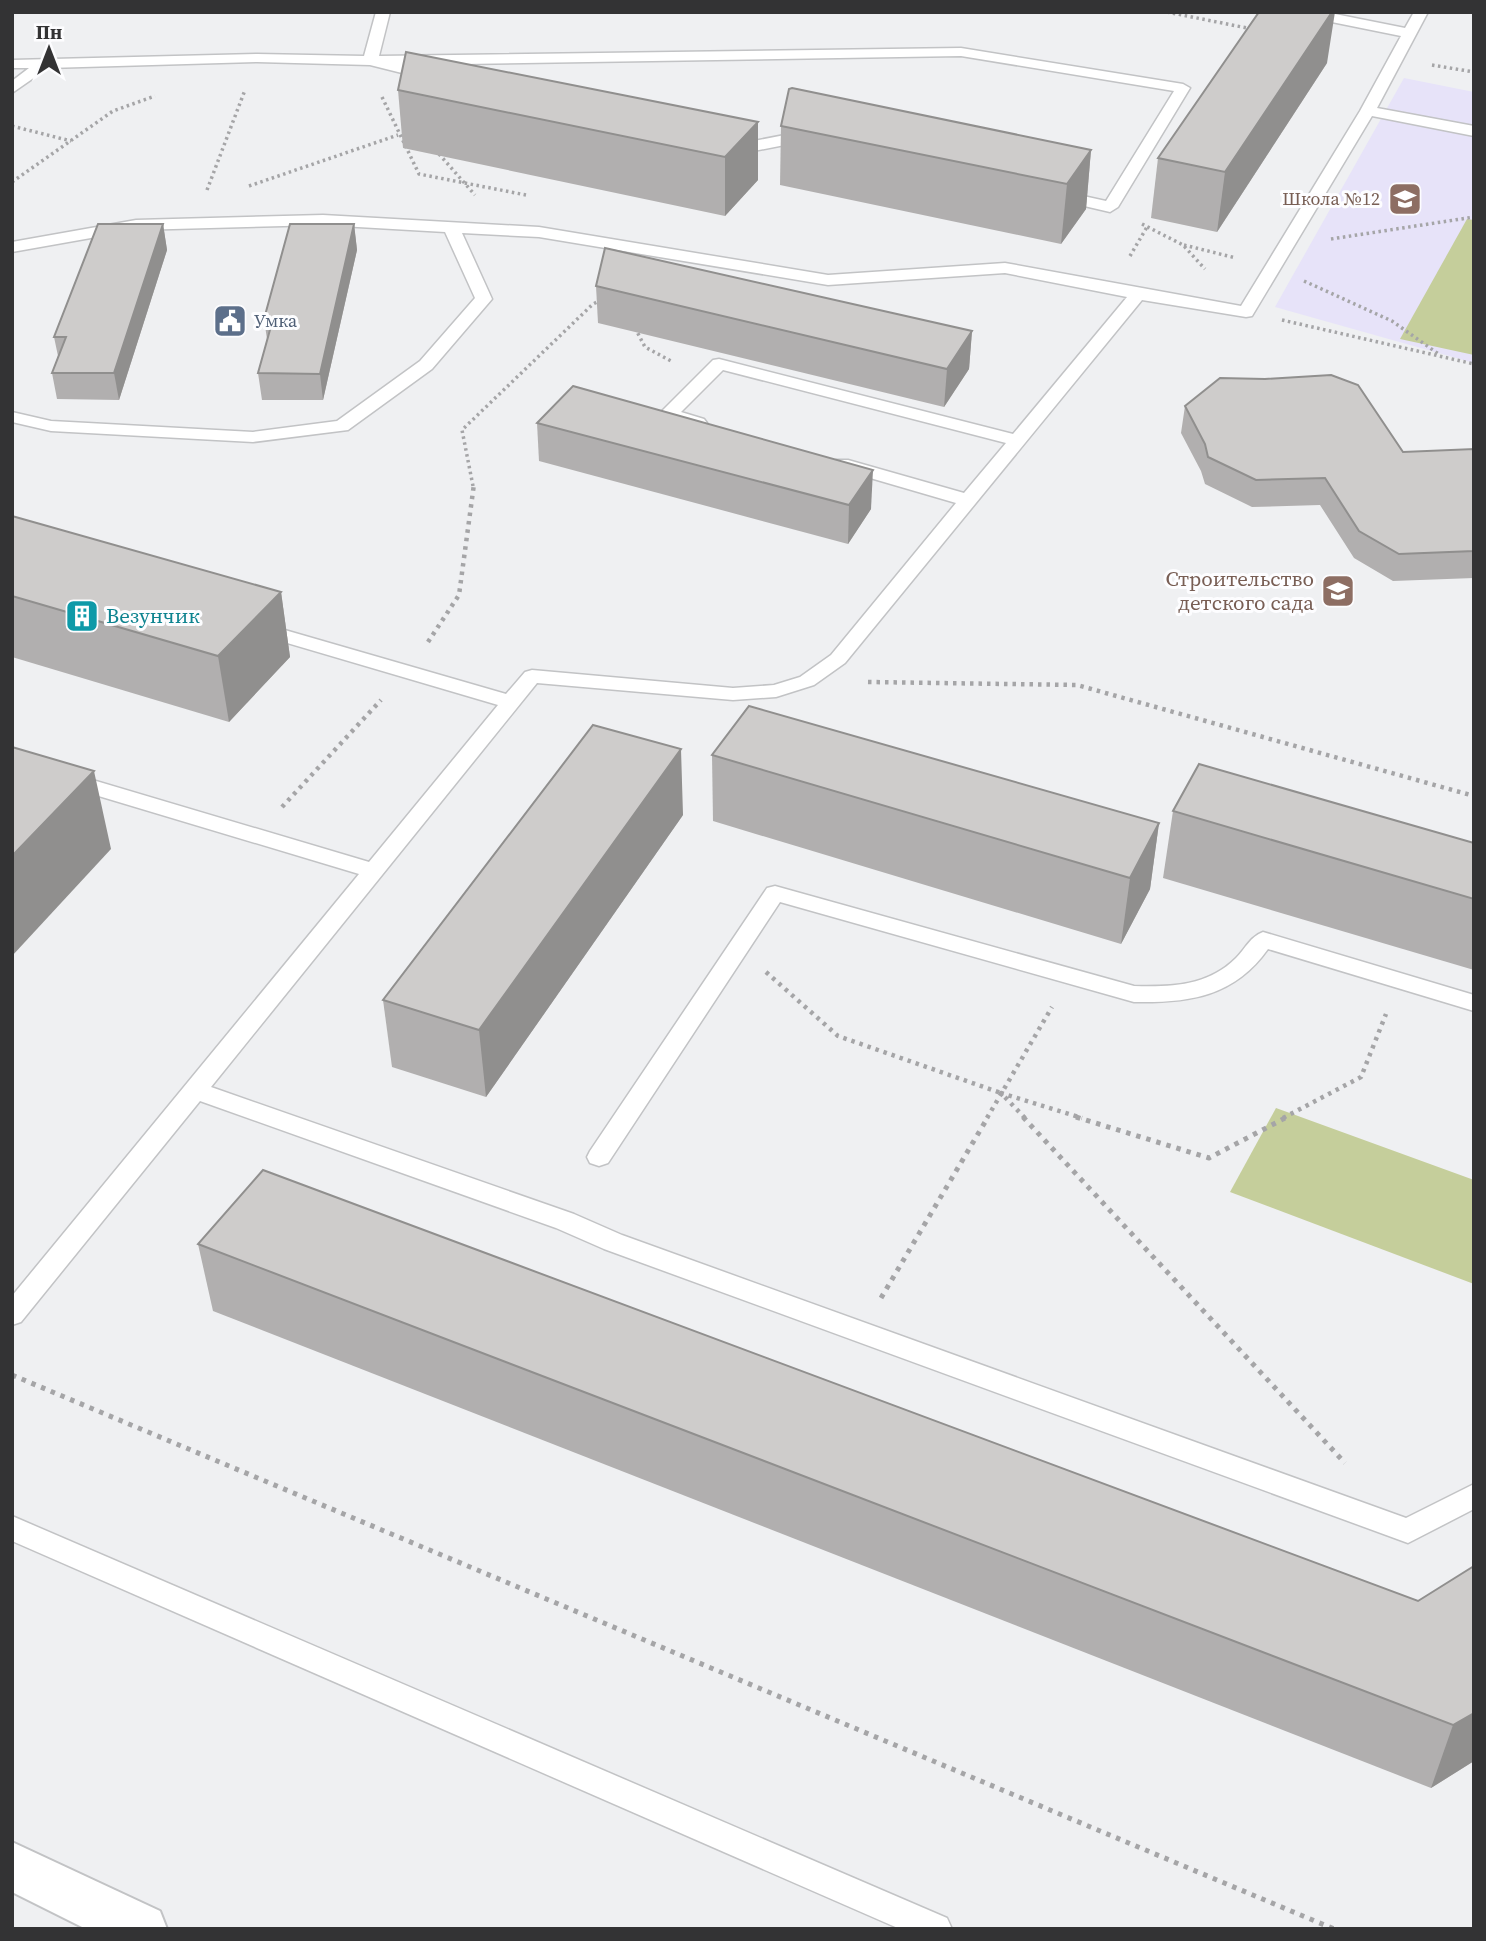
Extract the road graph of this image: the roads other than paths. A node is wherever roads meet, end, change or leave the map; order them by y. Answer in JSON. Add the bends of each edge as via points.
{"nodes":[{"id":1,"x":383,"y":12,"type":"edge"},
{"id":2,"x":1302,"y":12,"type":"edge"},
{"id":3,"x":1421,"y":12,"type":"edge"},
{"id":4,"x":1409,"y":33,"type":"junction"},
{"id":5,"x":370,"y":61,"type":"junction"},
{"id":6,"x":12,"y":64,"type":"edge"},
{"id":7,"x":43,"y":64,"type":"junction"},
{"id":8,"x":450,"y":81,"type":"edge"},
{"id":9,"x":12,"y":89,"type":"edge"},
{"id":10,"x":1368,"y":111,"type":"junction"},
{"id":11,"x":1474,"y":131,"type":"edge"},
{"id":12,"x":827,"y":143,"type":"edge"},
{"id":13,"x":706,"y":145,"type":"edge"},
{"id":14,"x":1043,"y":192,"type":"edge"},
{"id":15,"x":451,"y":227,"type":"junction"},
{"id":16,"x":12,"y":247,"type":"edge"},
{"id":17,"x":1138,"y":294,"type":"junction"},
{"id":18,"x":12,"y":417,"type":"edge"},
{"id":19,"x":721,"y":429,"type":"edge"},
{"id":20,"x":1019,"y":441,"type":"junction"},
{"id":21,"x":826,"y":459,"type":"edge"},
{"id":22,"x":970,"y":501,"type":"junction"},
{"id":23,"x":236,"y":622,"type":"edge"},
{"id":24,"x":511,"y":702,"type":"junction"},
{"id":25,"x":12,"y":764,"type":"edge"},
{"id":26,"x":373,"y":871,"type":"junction"},
{"id":27,"x":1474,"y":1003,"type":"edge"},
{"id":28,"x":197,"y":1091,"type":"junction"},
{"id":29,"x":599,"y":1157,"type":"dead end"},
{"id":30,"x":12,"y":1315,"type":"edge"},
{"id":31,"x":1474,"y":1495,"type":"edge"},
{"id":32,"x":12,"y":1528,"type":"edge"},
{"id":33,"x":12,"y":1866,"type":"edge"},
{"id":34,"x":141,"y":1929,"type":"edge"},
{"id":35,"x":936,"y":1929,"type":"edge"}],
"edges":[{"from":1,"to":5,"type":"lane"},
{"from":2,"to":4,"type":"lane"},
{"from":3,"to":4,"type":"lane"},
{"from":4,"to":10,"type":"lane"},
{"from":5,"to":7,"type":"lane","via":[[257,58]]},
{"from":5,"to":8,"type":"lane"},
{"from":5,"to":14,"type":"lane","via":[[961,52],[1183,88],[1110,207]]},
{"from":6,"to":7,"type":"lane"},
{"from":7,"to":9,"type":"lane"},
{"from":10,"to":11,"type":"lane"},
{"from":10,"to":17,"type":"lane","via":[[1246,312]]},
{"from":12,"to":13,"type":"lane","via":[[800,137],[733,152]]},
{"from":15,"to":16,"type":"lane","via":[[323,220],[136,225]]},
{"from":15,"to":17,"type":"lane","via":[[539,232],[828,280],[1005,268]]},
{"from":15,"to":18,"type":"lane","via":[[484,299],[426,365],[342,426],[253,438],[51,426]]},
{"from":17,"to":20,"type":"lane"},
{"from":19,"to":20,"type":"lane","via":[[669,414],[719,364]]},
{"from":20,"to":22,"type":"lane"},
{"from":21,"to":22,"type":"lane"},
{"from":22,"to":24,"type":"lane","via":[[838,659],[807,681],[776,691],[733,694],[532,676]]},
{"from":23,"to":24,"type":"lane"},
{"from":24,"to":26,"type":"lane"},
{"from":25,"to":26,"type":"lane"},
{"from":26,"to":28,"type":"lane"},
{"from":27,"to":29,"type":"lane","via":[[1263,940],[1250,961],[1212,986],[1174,996],[1134,994],[775,893]]},
{"from":28,"to":30,"type":"lane"},
{"from":28,"to":31,"type":"lane","via":[[1408,1531]]},
{"from":32,"to":35,"type":"lane"},
{"from":33,"to":34,"type":"main road"}]}
